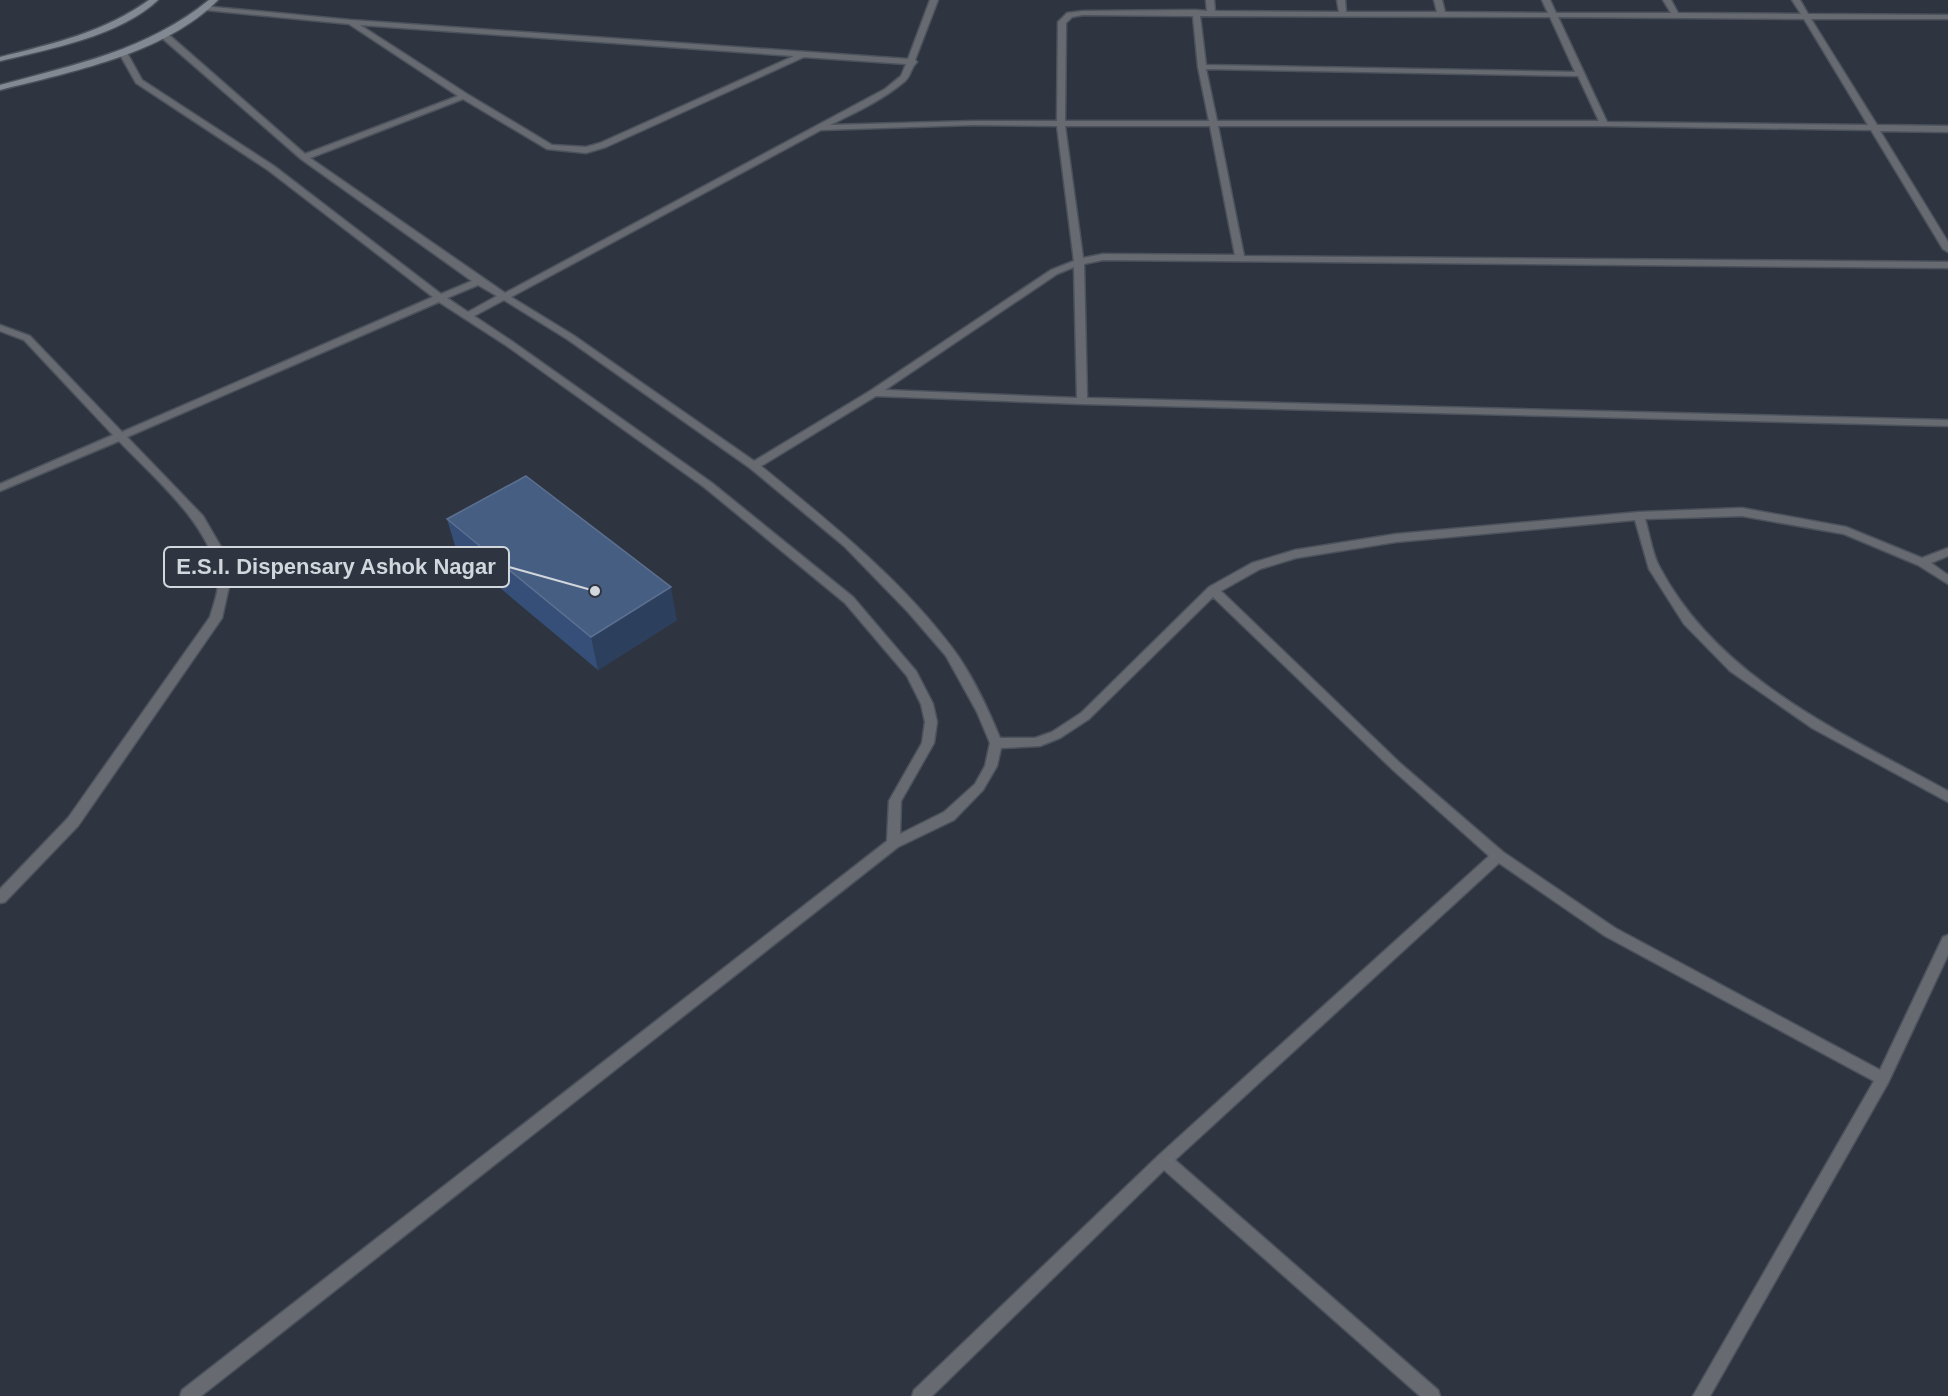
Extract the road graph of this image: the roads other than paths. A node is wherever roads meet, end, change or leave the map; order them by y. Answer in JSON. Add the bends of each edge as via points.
{"nodes":[{"id":1,"x":154,"y":0,"type":"edge"},
{"id":2,"x":214,"y":0,"type":"edge"},
{"id":3,"x":934,"y":0,"type":"edge"},
{"id":4,"x":1210,"y":0,"type":"edge"},
{"id":5,"x":1341,"y":0,"type":"edge"},
{"id":6,"x":1437,"y":0,"type":"edge"},
{"id":7,"x":1546,"y":0,"type":"edge"},
{"id":8,"x":1667,"y":0,"type":"edge"},
{"id":9,"x":1796,"y":0,"type":"edge"},
{"id":10,"x":206,"y":8,"type":"junction"},
{"id":11,"x":1196,"y":12,"type":"junction"},
{"id":12,"x":1211,"y":12,"type":"junction"},
{"id":13,"x":1343,"y":14,"type":"junction"},
{"id":14,"x":1553,"y":14,"type":"junction"},
{"id":15,"x":1442,"y":15,"type":"junction"},
{"id":16,"x":1676,"y":15,"type":"junction"},
{"id":17,"x":1807,"y":16,"type":"junction"},
{"id":18,"x":1948,"y":17,"type":"edge"},
{"id":19,"x":351,"y":22,"type":"junction"},
{"id":20,"x":165,"y":36,"type":"junction"},
{"id":21,"x":123,"y":53,"type":"junction"},
{"id":22,"x":801,"y":55,"type":"junction"},
{"id":23,"x":0,"y":59,"type":"edge"},
{"id":24,"x":912,"y":62,"type":"junction"},
{"id":25,"x":1202,"y":66,"type":"junction"},
{"id":26,"x":1579,"y":74,"type":"junction"},
{"id":27,"x":0,"y":88,"type":"edge"},
{"id":28,"x":464,"y":96,"type":"junction"},
{"id":29,"x":1061,"y":124,"type":"junction"},
{"id":30,"x":1604,"y":124,"type":"junction"},
{"id":31,"x":1214,"y":125,"type":"junction"},
{"id":32,"x":1871,"y":126,"type":"junction"},
{"id":33,"x":820,"y":128,"type":"junction"},
{"id":34,"x":1948,"y":129,"type":"edge"},
{"id":35,"x":304,"y":157,"type":"junction"},
{"id":36,"x":1948,"y":249,"type":"edge"},
{"id":37,"x":1240,"y":257,"type":"junction"},
{"id":38,"x":1079,"y":262,"type":"junction"},
{"id":39,"x":1948,"y":265,"type":"edge"},
{"id":40,"x":478,"y":281,"type":"junction"},
{"id":41,"x":505,"y":297,"type":"junction"},
{"id":42,"x":441,"y":298,"type":"junction"},
{"id":43,"x":468,"y":316,"type":"junction"},
{"id":44,"x":0,"y":328,"type":"edge"},
{"id":45,"x":874,"y":393,"type":"junction"},
{"id":46,"x":1082,"y":401,"type":"junction"},
{"id":47,"x":1948,"y":423,"type":"edge"},
{"id":48,"x":122,"y":435,"type":"junction"},
{"id":49,"x":754,"y":466,"type":"junction"},
{"id":50,"x":0,"y":488,"type":"edge"},
{"id":51,"x":1639,"y":516,"type":"junction"},
{"id":52,"x":1948,"y":552,"type":"edge"},
{"id":53,"x":1922,"y":561,"type":"junction"},
{"id":54,"x":1948,"y":580,"type":"edge"},
{"id":55,"x":1213,"y":590,"type":"junction"},
{"id":56,"x":996,"y":743,"type":"junction"},
{"id":57,"x":1948,"y":797,"type":"edge"},
{"id":58,"x":893,"y":843,"type":"junction"},
{"id":59,"x":1498,"y":856,"type":"junction"},
{"id":60,"x":0,"y":898,"type":"edge"},
{"id":61,"x":1948,"y":941,"type":"edge"},
{"id":62,"x":1883,"y":1079,"type":"junction"},
{"id":63,"x":1164,"y":1160,"type":"junction"},
{"id":64,"x":188,"y":1396,"type":"edge"},
{"id":65,"x":920,"y":1396,"type":"edge"},
{"id":66,"x":1432,"y":1396,"type":"edge"},
{"id":67,"x":1701,"y":1396,"type":"edge"}],
"edges":[{"from":1,"to":23,"type":"street","via":[[127,17],[76,38]]},
{"from":2,"to":10,"type":"street"},
{"from":3,"to":24,"type":"street"},
{"from":4,"to":12,"type":"street"},
{"from":5,"to":13,"type":"street"},
{"from":6,"to":15,"type":"street"},
{"from":7,"to":14,"type":"street"},
{"from":8,"to":16,"type":"street"},
{"from":9,"to":17,"type":"street"},
{"from":10,"to":19,"type":"street"},
{"from":10,"to":20,"type":"street"},
{"from":11,"to":12,"type":"street"},
{"from":11,"to":25,"type":"street"},
{"from":11,"to":29,"type":"street","via":[[1083,13],[1065,18]]},
{"from":12,"to":13,"type":"street"},
{"from":13,"to":15,"type":"street"},
{"from":14,"to":15,"type":"street"},
{"from":14,"to":16,"type":"street"},
{"from":14,"to":26,"type":"street"},
{"from":16,"to":17,"type":"street"},
{"from":17,"to":18,"type":"street"},
{"from":17,"to":32,"type":"street"},
{"from":19,"to":22,"type":"street"},
{"from":19,"to":28,"type":"street"},
{"from":20,"to":21,"type":"street"},
{"from":20,"to":35,"type":"street"},
{"from":21,"to":27,"type":"street"},
{"from":21,"to":42,"type":"street","via":[[139,81],[271,168]]},
{"from":22,"to":24,"type":"street"},
{"from":22,"to":28,"type":"street","via":[[586,150],[550,147]]},
{"from":24,"to":33,"type":"street","via":[[905,77],[888,91]]},
{"from":25,"to":26,"type":"street"},
{"from":25,"to":31,"type":"street"},
{"from":26,"to":30,"type":"street"},
{"from":28,"to":35,"type":"street"},
{"from":29,"to":31,"type":"street"},
{"from":29,"to":33,"type":"street"},
{"from":29,"to":38,"type":"street"},
{"from":30,"to":31,"type":"street"},
{"from":30,"to":32,"type":"street"},
{"from":31,"to":37,"type":"street"},
{"from":32,"to":34,"type":"street"},
{"from":32,"to":36,"type":"street"},
{"from":33,"to":41,"type":"street"},
{"from":35,"to":40,"type":"street"},
{"from":37,"to":38,"type":"street","via":[[1103,257]]},
{"from":37,"to":39,"type":"street"},
{"from":38,"to":45,"type":"street","via":[[1054,272]]},
{"from":38,"to":46,"type":"street"},
{"from":40,"to":41,"type":"street"},
{"from":40,"to":42,"type":"street"},
{"from":41,"to":43,"type":"street"},
{"from":41,"to":49,"type":"street"},
{"from":42,"to":43,"type":"street"},
{"from":42,"to":48,"type":"street"},
{"from":43,"to":58,"type":"street","via":[[708,485],[849,600],[912,674],[931,722],[928,743],[895,801]]},
{"from":44,"to":48,"type":"street","via":[[27,338]]},
{"from":45,"to":46,"type":"street"},
{"from":45,"to":49,"type":"street"},
{"from":46,"to":47,"type":"street"},
{"from":48,"to":50,"type":"street"},
{"from":48,"to":60,"type":"street","via":[[199,519],[215,547],[224,582],[216,618],[73,822]]},
{"from":49,"to":56,"type":"street","via":[[848,543],[920,617],[950,653]]},
{"from":51,"to":53,"type":"street","via":[[1742,512],[1846,531]]},
{"from":51,"to":55,"type":"street","via":[[1396,538],[1295,554],[1256,566]]},
{"from":51,"to":57,"type":"street","via":[[1653,566],[1688,621],[1734,668],[1816,725]]},
{"from":52,"to":53,"type":"street"},
{"from":53,"to":54,"type":"street"},
{"from":55,"to":56,"type":"street","via":[[1085,716],[1036,743]]},
{"from":55,"to":59,"type":"street","via":[[1397,767]]},
{"from":56,"to":58,"type":"street","via":[[991,766],[979,787],[949,816]]},
{"from":58,"to":64,"type":"street"},
{"from":59,"to":62,"type":"street","via":[[1610,932]]},
{"from":59,"to":63,"type":"street"},
{"from":61,"to":62,"type":"street"},
{"from":62,"to":67,"type":"street"},
{"from":63,"to":65,"type":"street"},
{"from":63,"to":66,"type":"street"}]}
